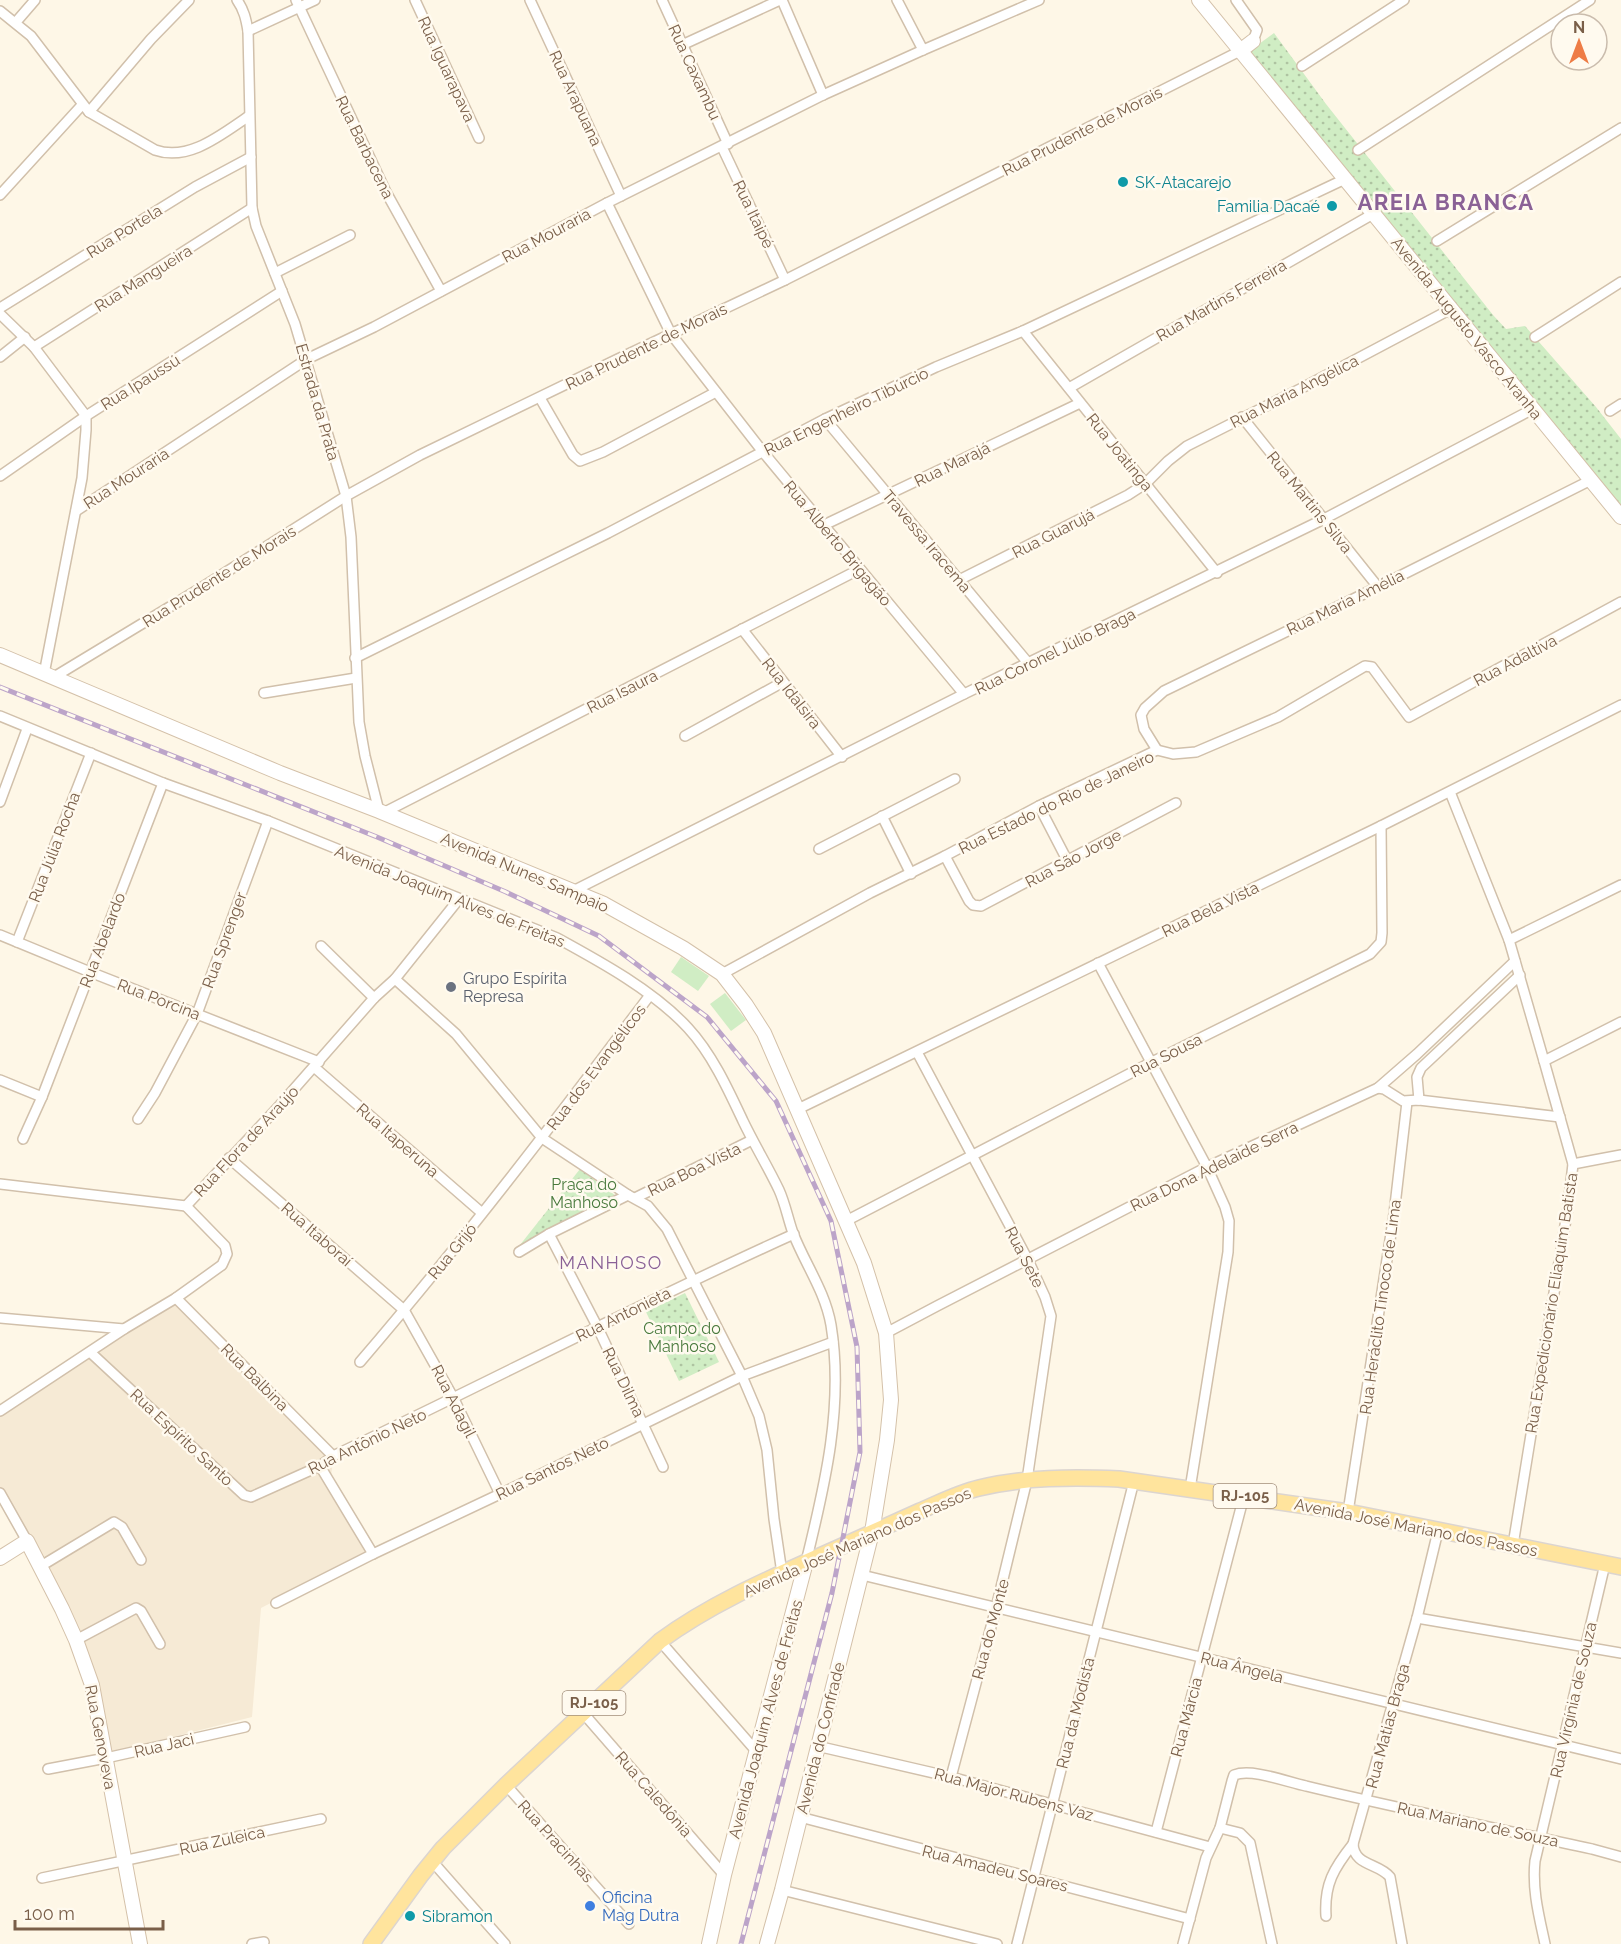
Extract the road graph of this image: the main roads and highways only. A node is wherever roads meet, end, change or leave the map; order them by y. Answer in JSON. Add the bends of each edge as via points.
{"nodes":[{"id":1,"x":1621,"y":1567,"type":"edge"},
{"id":2,"x":371,"y":1944,"type":"edge"}],
"edges":[{"from":1,"to":2,"type":"main road","name":"Avenida José Mariano dos Passos","number":"RJ-105","via":[[1348,1512],[1134,1481],[1027,1480],[964,1493],[782,1573],[701,1613],[660,1641],[506,1785],[432,1861]]}]}
